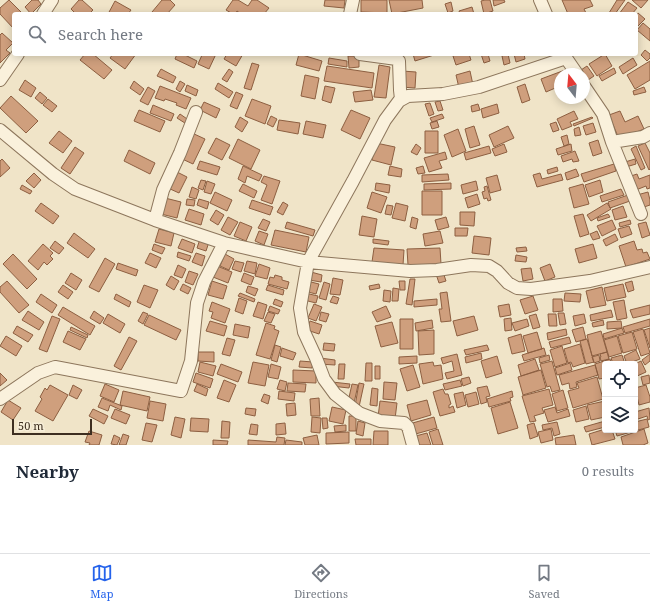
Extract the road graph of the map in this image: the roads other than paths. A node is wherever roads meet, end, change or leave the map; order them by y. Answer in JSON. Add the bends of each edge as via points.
{"nodes":[{"id":1,"x":52,"y":0,"type":"edge"},
{"id":2,"x":353,"y":0,"type":"edge"},
{"id":3,"x":540,"y":0,"type":"edge"},
{"id":4,"x":44,"y":12,"type":"edge"},
{"id":5,"x":350,"y":12,"type":"edge"},
{"id":6,"x":545,"y":12,"type":"edge"},
{"id":7,"x":17,"y":56,"type":"edge"},
{"id":8,"x":375,"y":56,"type":"edge"},
{"id":9,"x":565,"y":56,"type":"edge"},
{"id":10,"x":572,"y":68,"type":"edge"},
{"id":11,"x":0,"y":80,"type":"edge"},
{"id":12,"x":590,"y":95,"type":"edge"},
{"id":13,"x":401,"y":99,"type":"junction"},
{"id":14,"x":196,"y":112,"type":"dead end"},
{"id":15,"x":0,"y":130,"type":"edge"},
{"id":16,"x":650,"y":133,"type":"edge"},
{"id":17,"x":612,"y":142,"type":"junction"},
{"id":18,"x":641,"y":214,"type":"dead end"},
{"id":19,"x":155,"y":220,"type":"junction"},
{"id":20,"x":224,"y":243,"type":"junction"},
{"id":21,"x":308,"y":262,"type":"junction"},
{"id":22,"x":650,"y":267,"type":"edge"},
{"id":23,"x":0,"y":400,"type":"edge"},
{"id":24,"x":412,"y":445,"type":"edge"}],
"edges":[{"from":1,"to":4,"type":"street"},
{"from":2,"to":5,"type":"street"},
{"from":3,"to":6,"type":"street"},
{"from":7,"to":11,"type":"street"},
{"from":8,"to":13,"type":"street","via":[[399,61]]},
{"from":9,"to":10,"type":"street"},
{"from":9,"to":13,"type":"street","via":[[479,87]]},
{"from":12,"to":17,"type":"street","via":[[603,114]]},
{"from":13,"to":21,"type":"street","via":[[385,120]]},
{"from":14,"to":19,"type":"street","via":[[163,190]]},
{"from":15,"to":19,"type":"street","via":[[75,189]]},
{"from":16,"to":17,"type":"street","via":[[643,137]]},
{"from":17,"to":18,"type":"street"},
{"from":19,"to":20,"type":"street"},
{"from":20,"to":21,"type":"street"},
{"from":20,"to":23,"type":"street","via":[[196,303],[191,361],[181,392],[55,367],[38,373]]},
{"from":21,"to":22,"type":"street","via":[[410,271],[471,265],[488,266],[517,288],[531,289],[590,281]]},
{"from":21,"to":24,"type":"street","via":[[300,308],[304,332],[324,379],[335,394],[359,413],[380,421],[404,423],[408,427]]}]}
